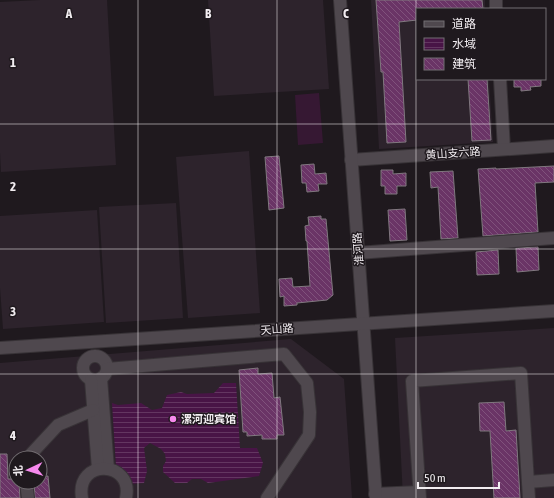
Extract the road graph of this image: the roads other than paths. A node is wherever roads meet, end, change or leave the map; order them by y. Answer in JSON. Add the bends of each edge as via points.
{"nodes":[{"id":1,"x":340,"y":0,"type":"edge"},
{"id":2,"x":500,"y":80,"type":"edge"},
{"id":3,"x":554,"y":146,"type":"edge"},
{"id":4,"x":504,"y":150,"type":"junction"},
{"id":5,"x":351,"y":160,"type":"junction"},
{"id":6,"x":554,"y":238,"type":"edge"},
{"id":7,"x":358,"y":253,"type":"junction"},
{"id":8,"x":554,"y":311,"type":"edge"},
{"id":9,"x":363,"y":323,"type":"junction"},
{"id":10,"x":91,"y":342,"type":"junction"},
{"id":11,"x":0,"y":348,"type":"edge"},
{"id":12,"x":92,"y":357,"type":"junction"},
{"id":13,"x":100,"y":376,"type":"junction"},
{"id":14,"x":93,"y":410,"type":"junction"},
{"id":15,"x":35,"y":450,"type":"edge"},
{"id":16,"x":103,"y":469,"type":"junction"},
{"id":17,"x":554,"y":480,"type":"edge"},
{"id":18,"x":528,"y":482,"type":"junction"},
{"id":19,"x":419,"y":495,"type":"edge"},
{"id":20,"x":127,"y":496,"type":"edge"},
{"id":21,"x":376,"y":496,"type":"edge"},
{"id":22,"x":82,"y":498,"type":"edge"},
{"id":23,"x":267,"y":498,"type":"edge"},
{"id":24,"x":529,"y":498,"type":"edge"}],
"edges":[{"from":1,"to":5,"type":"street","name":"淮河路"},
{"from":2,"to":4,"type":"street"},
{"from":3,"to":4,"type":"street","name":"黄山支六路"},
{"from":4,"to":5,"type":"street","name":"黄山支六路"},
{"from":5,"to":7,"type":"street","name":"淮河路"},
{"from":6,"to":7,"type":"street"},
{"from":7,"to":9,"type":"street","name":"淮河路"},
{"from":8,"to":9,"type":"street","name":"天山路"},
{"from":9,"to":10,"type":"street","name":"天山路"},
{"from":9,"to":21,"type":"street","name":"淮河路"},
{"from":10,"to":11,"type":"street","name":"天山路"},
{"from":10,"to":12,"type":"street"},
{"from":12,"to":13,"type":"street","via":[[98,357],[107,365]]},
{"from":12,"to":13,"type":"street","via":[[86,360],[83,371],[86,376]]},
{"from":13,"to":14,"type":"street"},
{"from":13,"to":16,"type":"street"},
{"from":13,"to":23,"type":"street","via":[[284,354],[307,383],[309,434]]},
{"from":14,"to":15,"type":"street","via":[[58,425]]},
{"from":14,"to":16,"type":"street"},
{"from":16,"to":20,"type":"street","via":[[120,474],[126,486]]},
{"from":16,"to":22,"type":"street","via":[[87,475],[81,486]]},
{"from":17,"to":18,"type":"street"},
{"from":18,"to":19,"type":"street","via":[[521,373],[412,381]]},
{"from":18,"to":24,"type":"street"},
{"from":19,"to":21,"type":"street"}]}
